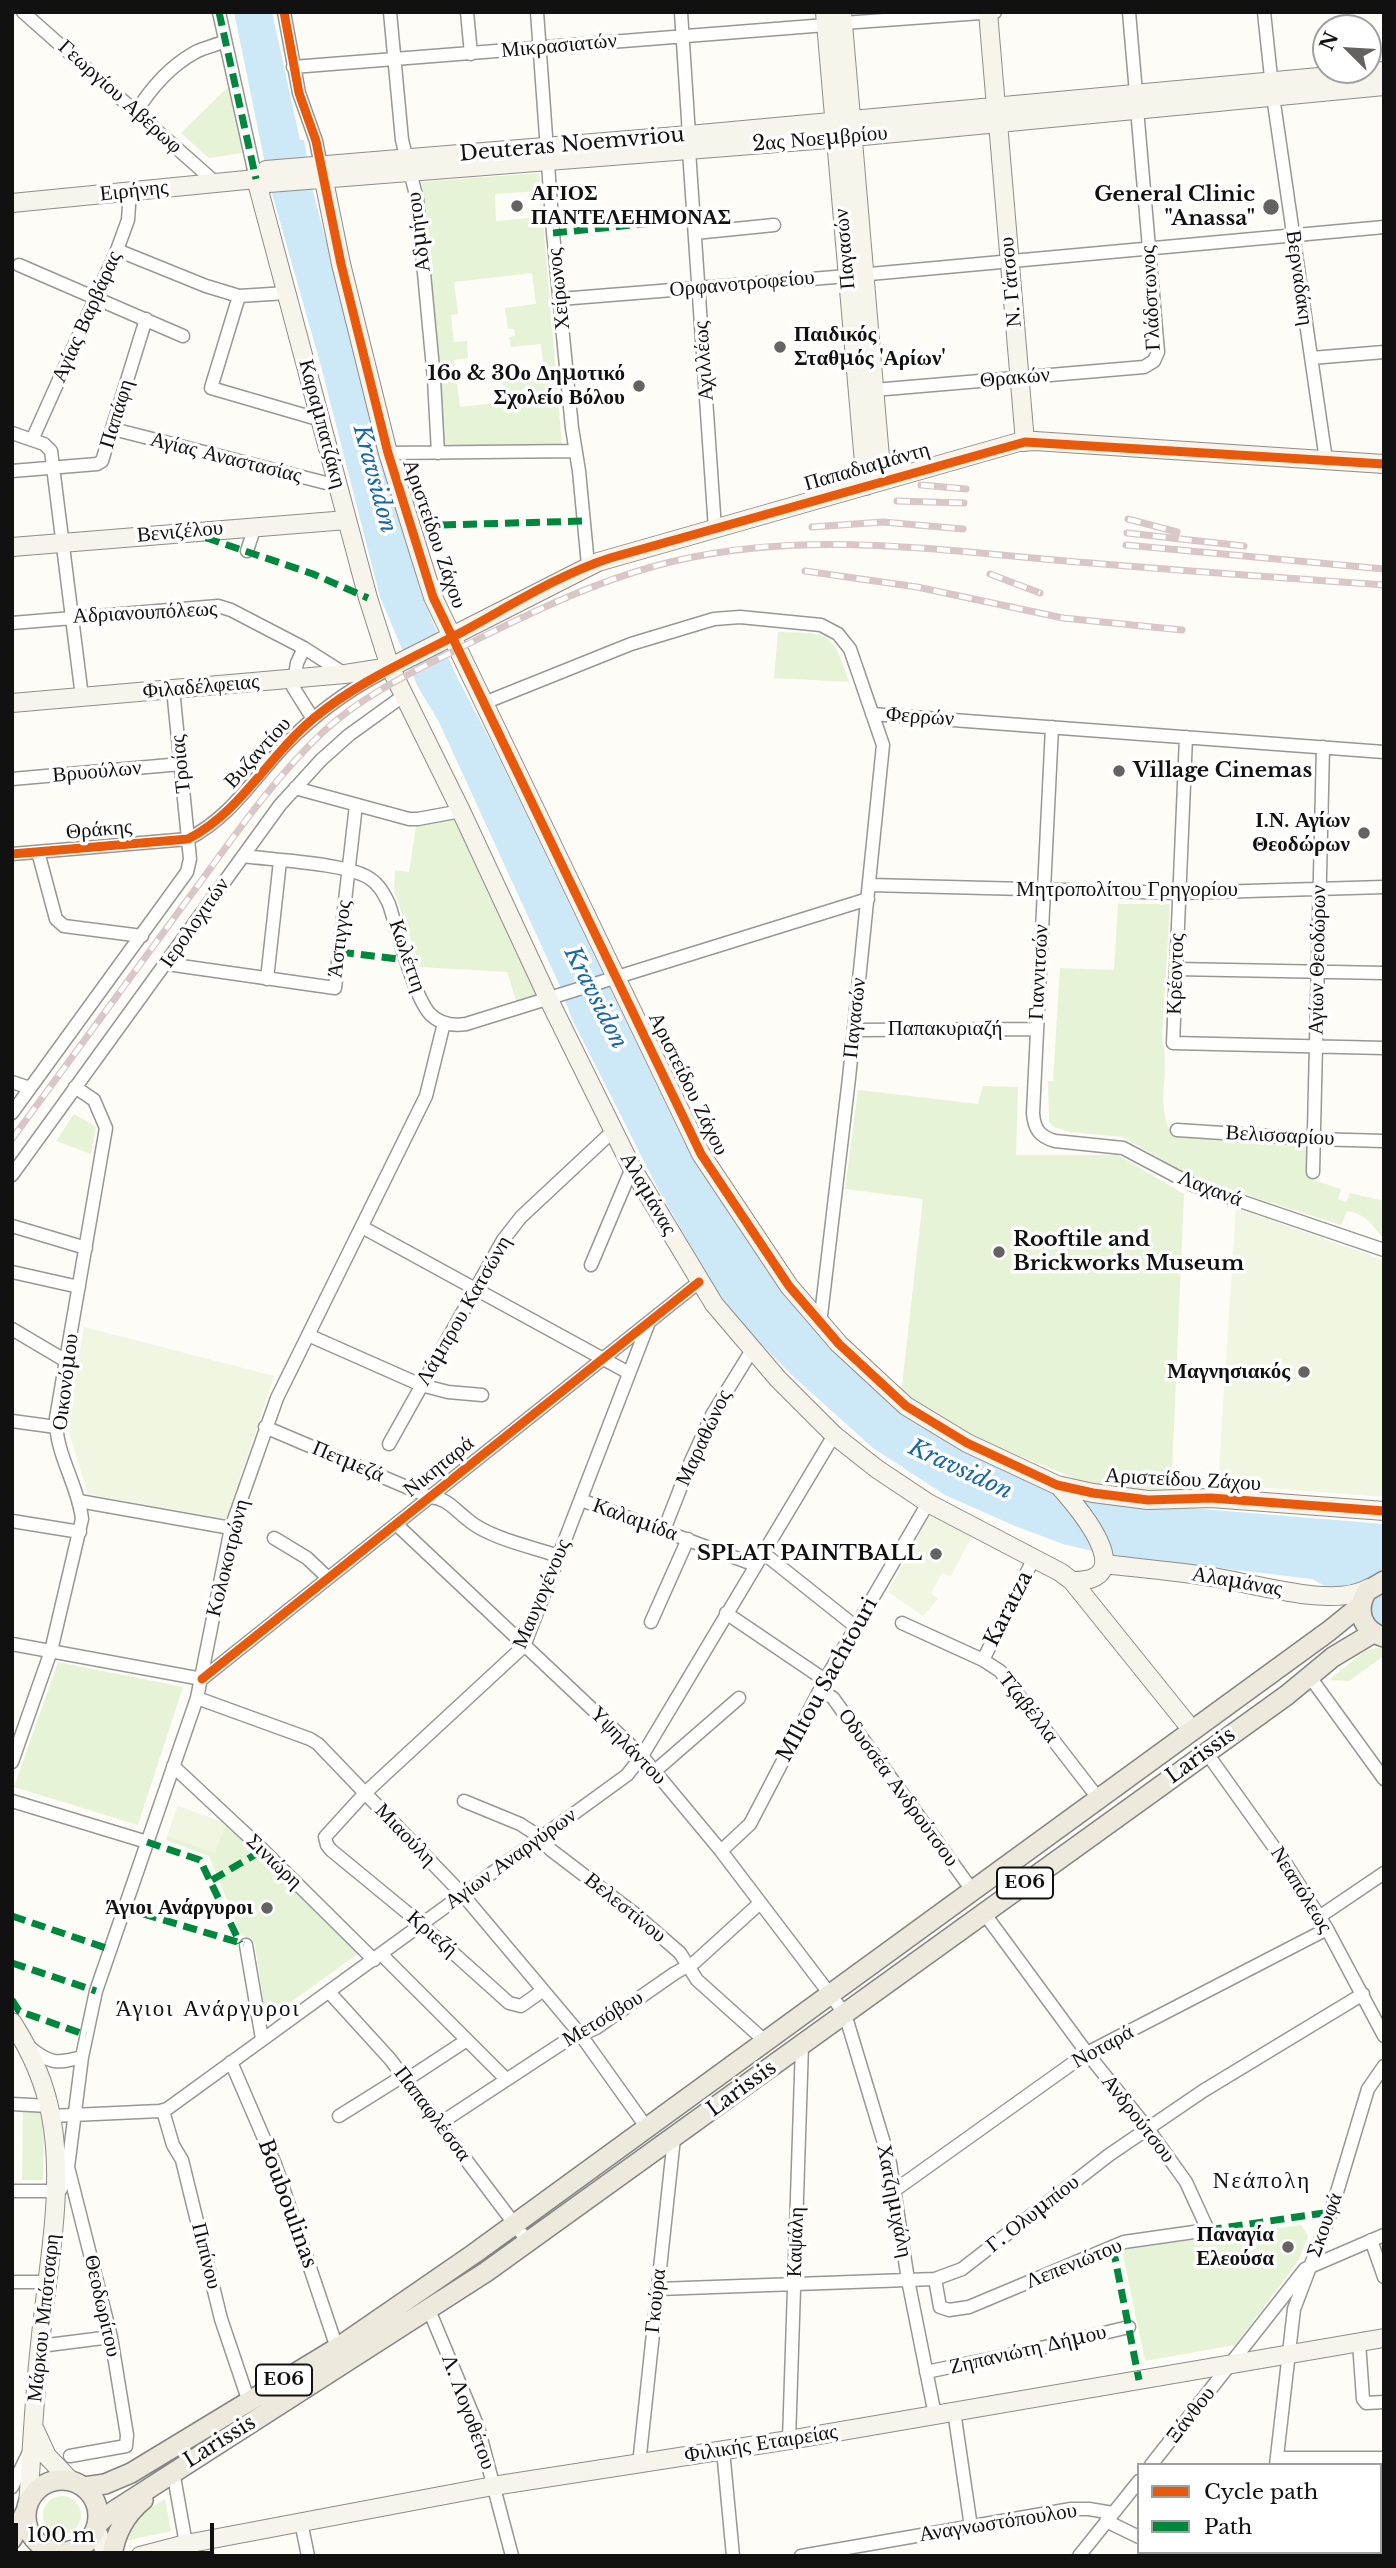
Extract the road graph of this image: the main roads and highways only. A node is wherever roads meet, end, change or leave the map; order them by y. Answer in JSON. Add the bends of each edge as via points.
{"nodes":[{"id":1,"x":1367,"y":1592,"type":"edge"},
{"id":2,"x":1378,"y":1635,"type":"edge"},
{"id":3,"x":173,"y":2472,"type":"junction"},
{"id":4,"x":77,"y":2484,"type":"junction"},
{"id":5,"x":27,"y":2507,"type":"junction"},
{"id":6,"x":96,"y":2527,"type":"junction"},
{"id":7,"x":12,"y":2539,"type":"edge"},
{"id":8,"x":73,"y":2552,"type":"edge"},
{"id":9,"x":44,"y":2556,"type":"edge"},
{"id":10,"x":109,"y":2556,"type":"edge"}],
"edges":[{"from":1,"to":2,"type":"main road","number":"ΕΟ6","via":[[1364,1623]]},
{"from":1,"to":4,"type":"main road","name":"Larissis","number":"ΕΟ6","via":[[1329,1631],[648,2128],[337,2348],[126,2476],[105,2484]]},
{"from":2,"to":3,"type":"main road","name":"Larissis","number":"ΕΟ6","via":[[1333,1657],[528,2242]]},
{"from":3,"to":6,"type":"main road","name":"Larissis","number":"ΕΟ6","via":[[116,2508]]},
{"from":3,"to":10,"type":"main road","via":[[126,2518]]},
{"from":4,"to":5,"type":"main road","number":"ΕΟ6","via":[[58,2480],[43,2485]]},
{"from":4,"to":6,"type":"main road","via":[[96,2503]]},
{"from":5,"to":7,"type":"main road","number":"ΕΟ6"},
{"from":5,"to":8,"type":"main road","via":[[29,2530],[38,2542],[51,2550]]},
{"from":6,"to":8,"type":"main road","number":"ΕΟ6"},
{"from":8,"to":9,"type":"main road","number":"ΕΟ6"}]}
